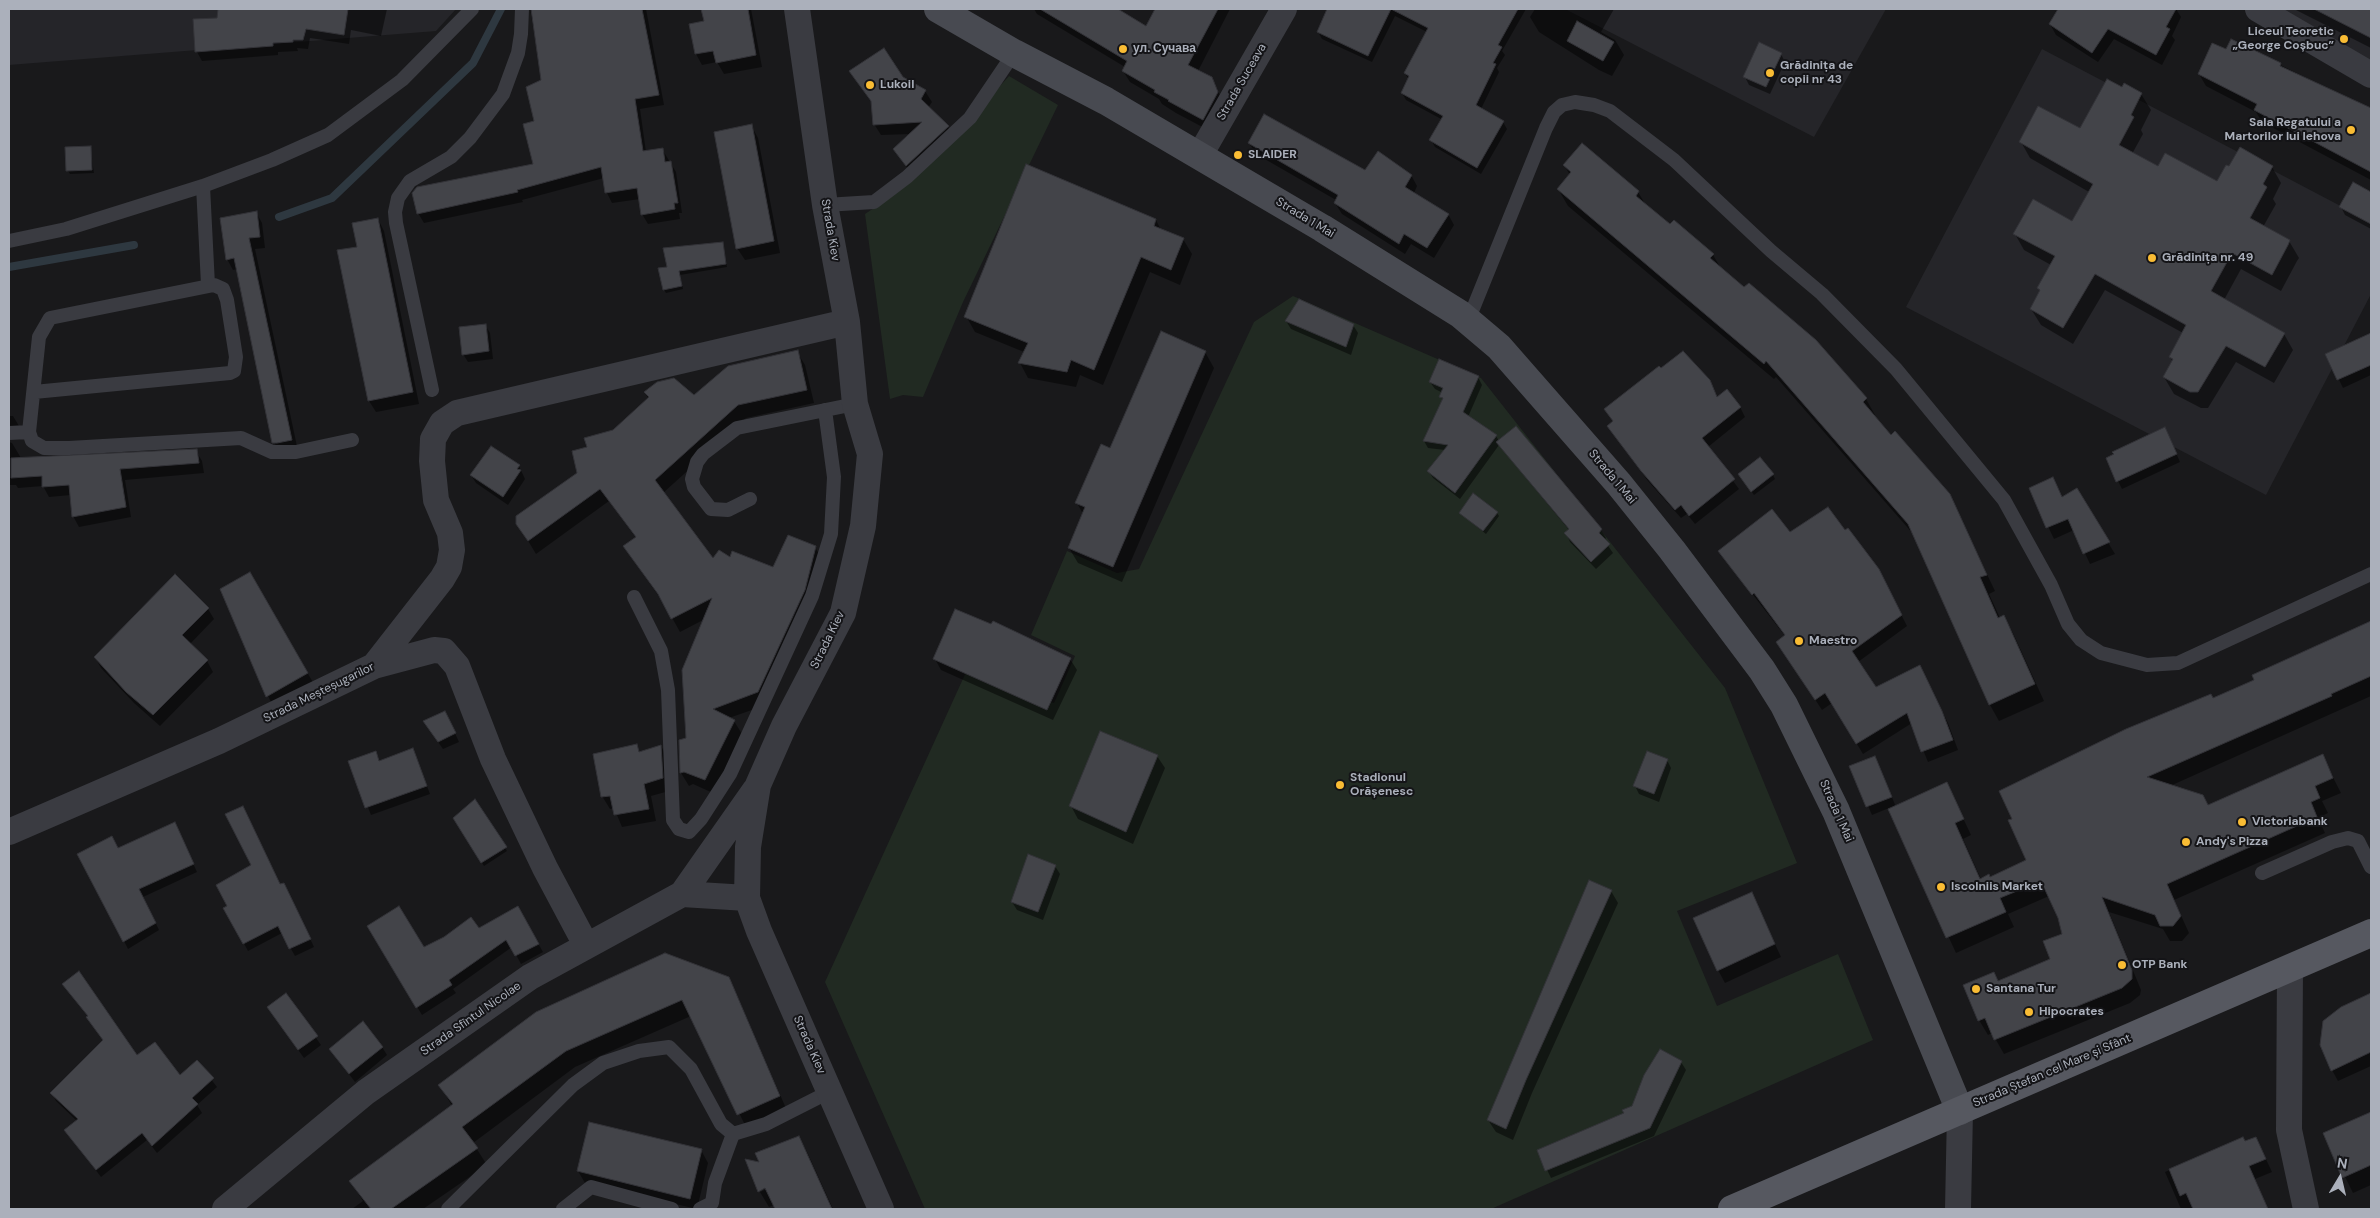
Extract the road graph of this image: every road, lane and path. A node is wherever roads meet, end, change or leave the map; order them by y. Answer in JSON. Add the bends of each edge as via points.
{"nodes":[{"id":1,"x":472,"y":9,"type":"edge"},
{"id":2,"x":522,"y":9,"type":"edge"},
{"id":3,"x":797,"y":9,"type":"edge"},
{"id":4,"x":938,"y":9,"type":"edge"},
{"id":5,"x":1284,"y":9,"type":"edge"},
{"id":6,"x":2258,"y":9,"type":"edge"},
{"id":7,"x":1014,"y":53,"type":"junction"},
{"id":8,"x":2371,"y":75,"type":"edge"},
{"id":9,"x":1200,"y":155,"type":"junction"},
{"id":10,"x":203,"y":186,"type":"junction"},
{"id":11,"x":825,"y":205,"type":"junction"},
{"id":12,"x":9,"y":240,"type":"edge"},
{"id":13,"x":208,"y":285,"type":"junction"},
{"id":14,"x":1468,"y":321,"type":"junction"},
{"id":15,"x":847,"y":322,"type":"junction"},
{"id":16,"x":432,"y":390,"type":"dead end"},
{"id":17,"x":34,"y":392,"type":"junction"},
{"id":18,"x":856,"y":404,"type":"junction"},
{"id":19,"x":825,"y":410,"type":"junction"},
{"id":20,"x":29,"y":432,"type":"junction"},
{"id":21,"x":9,"y":433,"type":"edge"},
{"id":22,"x":352,"y":440,"type":"dead end"},
{"id":23,"x":750,"y":499,"type":"dead end"},
{"id":24,"x":2371,"y":574,"type":"edge"},
{"id":25,"x":634,"y":598,"type":"dead end"},
{"id":26,"x":374,"y":666,"type":"junction"},
{"id":27,"x":758,"y":785,"type":"junction"},
{"id":28,"x":9,"y":832,"type":"edge"},
{"id":29,"x":2371,"y":867,"type":"edge"},
{"id":30,"x":2262,"y":873,"type":"dead end"},
{"id":31,"x":682,"y":894,"type":"junction"},
{"id":32,"x":747,"y":898,"type":"junction"},
{"id":33,"x":2371,"y":933,"type":"edge"},
{"id":34,"x":586,"y":944,"type":"junction"},
{"id":35,"x":2290,"y":969,"type":"junction"},
{"id":36,"x":829,"y":1092,"type":"junction"},
{"id":37,"x":1960,"y":1111,"type":"junction"},
{"id":38,"x":733,"y":1134,"type":"junction"},
{"id":39,"x":709,"y":1207,"type":"edge"},
{"id":40,"x":225,"y":1209,"type":"edge"},
{"id":41,"x":448,"y":1209,"type":"edge"},
{"id":42,"x":563,"y":1209,"type":"edge"},
{"id":43,"x":672,"y":1209,"type":"edge"},
{"id":44,"x":881,"y":1209,"type":"edge"},
{"id":45,"x":1732,"y":1209,"type":"edge"},
{"id":46,"x":1958,"y":1209,"type":"edge"},
{"id":47,"x":2306,"y":1209,"type":"edge"}],
"edges":[{"from":1,"to":10,"type":"lane","via":[[402,80],[328,134]]},
{"from":2,"to":16,"type":"lane","via":[[518,54],[502,94],[470,138],[451,157],[410,181],[398,198],[396,223]]},
{"from":3,"to":11,"type":"street","name":"Strada Kiev"},
{"from":4,"to":7,"type":"main road","name":"Strada 1 Mai"},
{"from":5,"to":9,"type":"street","name":"Strada Suceava"},
{"from":6,"to":8,"type":"street"},
{"from":7,"to":9,"type":"main road","name":"Strada 1 Mai"},
{"from":7,"to":11,"type":"lane","via":[[970,118],[907,177],[874,202]]},
{"from":9,"to":14,"type":"main road","name":"Strada 1 Mai","via":[[1410,281]]},
{"from":10,"to":12,"type":"lane","via":[[66,229]]},
{"from":10,"to":13,"type":"lane"},
{"from":11,"to":15,"type":"street","name":"Strada Kiev"},
{"from":13,"to":17,"type":"lane","via":[[50,318],[39,337]]},
{"from":13,"to":17,"type":"lane","via":[[218,286],[225,293],[236,357],[234,371]]},
{"from":14,"to":24,"type":"lane","via":[[1554,112],[1562,105],[1575,102],[1594,105],[1610,111],[1674,160],[1822,294],[1896,369],[2004,500],[2051,585],[2068,624],[2081,640],[2102,653],[2146,665],[2178,663]]},
{"from":14,"to":37,"type":"main road","name":"Strada 1 Mai","via":[[1499,347],[1619,484],[1672,550],[1784,704],[1836,810]]},
{"from":15,"to":18,"type":"street","name":"Strada Kiev"},
{"from":15,"to":26,"type":"street","via":[[457,413],[442,423],[433,439],[432,461],[436,500],[450,532],[452,550],[449,567]]},
{"from":17,"to":20,"type":"lane"},
{"from":18,"to":19,"type":"lane"},
{"from":18,"to":27,"type":"street","name":"Strada Kiev","via":[[870,454],[863,526],[843,613],[784,726]]},
{"from":19,"to":23,"type":"lane","via":[[737,428],[703,454],[692,479],[694,487],[712,509],[728,510]]},
{"from":19,"to":25,"type":"lane","via":[[834,477],[831,534],[812,596],[730,774],[689,832],[679,829],[673,820],[668,690],[661,651]]},
{"from":20,"to":21,"type":"lane"},
{"from":20,"to":22,"type":"lane","via":[[32,441],[44,448],[241,438],[272,452],[296,452]]},
{"from":26,"to":28,"type":"street","name":"Strada Meșteșugarilor","via":[[219,742]]},
{"from":26,"to":34,"type":"street","name":"Strada Meșteșugarilor","via":[[434,650],[451,657],[493,759]]},
{"from":27,"to":31,"type":"street"},
{"from":27,"to":32,"type":"street","name":"Strada Kiev","via":[[748,847]]},
{"from":29,"to":30,"type":"lane","via":[[2358,841],[2348,838]]},
{"from":31,"to":32,"type":"street"},
{"from":31,"to":34,"type":"street","name":"Strada Sfîntul Nicolae"},
{"from":32,"to":36,"type":"street","name":"Strada Kiev","via":[[758,931]]},
{"from":33,"to":35,"type":"main road","name":"Strada Ștefan cel Mare și Sfânt"},
{"from":34,"to":40,"type":"street","name":"Strada Sfîntul Nicolae","via":[[530,977],[366,1092]]},
{"from":35,"to":37,"type":"main road","name":"Strada Ștefan cel Mare și Sfânt"},
{"from":35,"to":47,"type":"street","via":[[2289,1130]]},
{"from":36,"to":38,"type":"lane","via":[[766,1124]]},
{"from":36,"to":44,"type":"street","name":"Strada Kiev"},
{"from":37,"to":45,"type":"main road","name":"Strada Ștefan cel Mare și Sfânt"},
{"from":37,"to":46,"type":"street","name":"Strada 1 Mai"},
{"from":38,"to":39,"type":"lane"},
{"from":38,"to":41,"type":"lane","via":[[720,1124],[691,1069],[669,1046],[639,1051],[603,1063],[573,1085]]},
{"from":42,"to":43,"type":"lane","via":[[591,1187]]}]}
